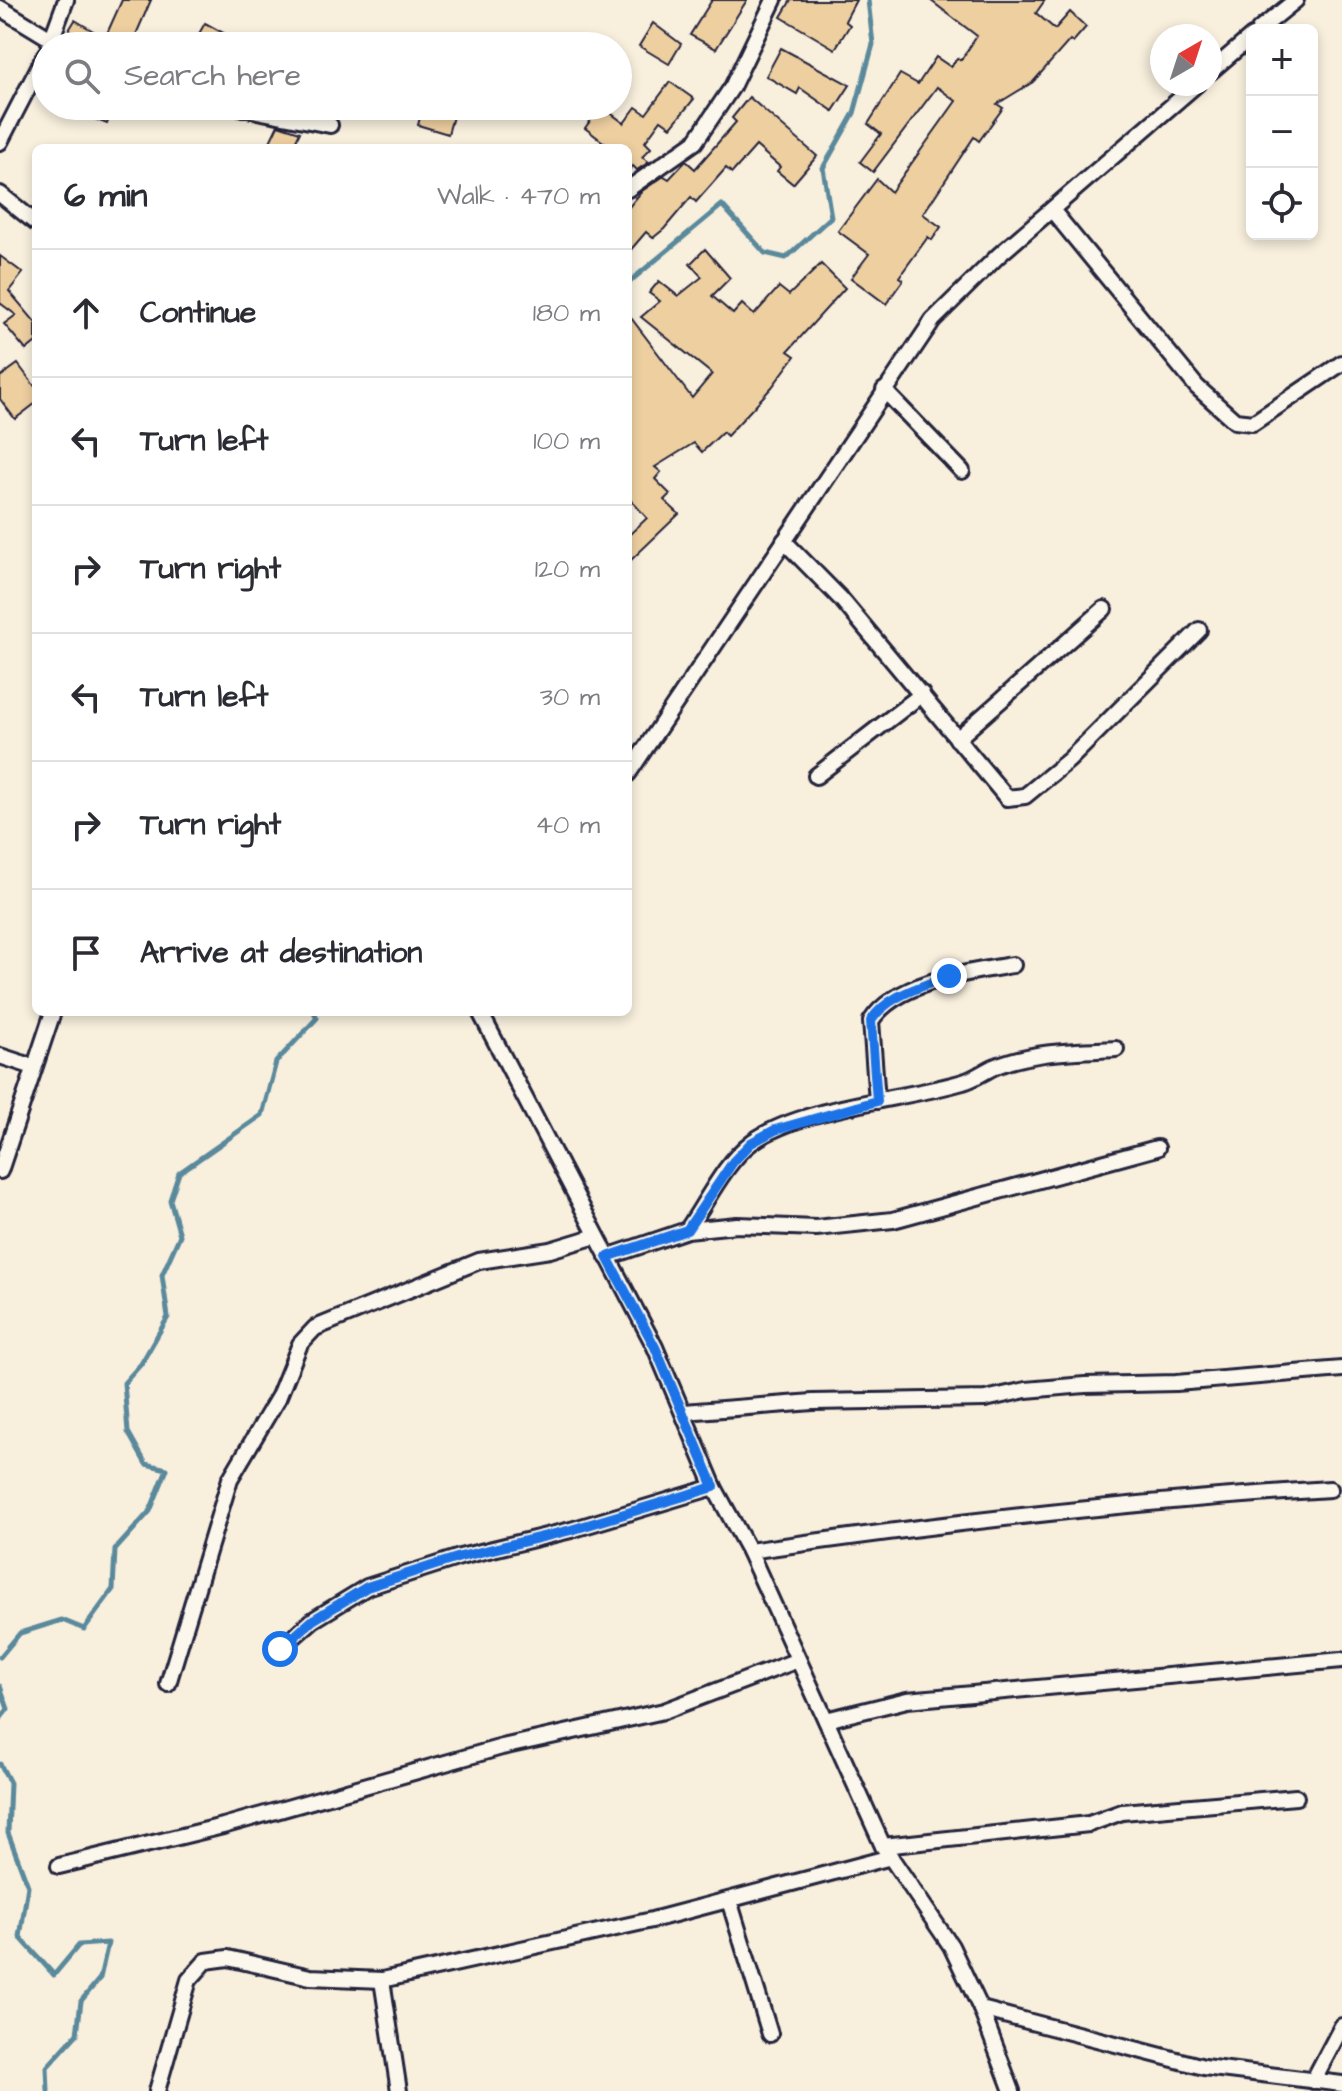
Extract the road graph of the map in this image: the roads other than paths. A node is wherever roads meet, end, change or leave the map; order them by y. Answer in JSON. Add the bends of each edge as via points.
{"nodes":[{"id":1,"x":66,"y":0,"type":"edge"},
{"id":2,"x":774,"y":0,"type":"edge"},
{"id":3,"x":1289,"y":2,"type":"edge"},
{"id":4,"x":0,"y":8,"type":"edge"},
{"id":5,"x":1265,"y":24,"type":"edge"},
{"id":6,"x":54,"y":32,"type":"edge"},
{"id":7,"x":32,"y":33,"type":"edge"},
{"id":8,"x":1246,"y":41,"type":"edge"},
{"id":9,"x":1222,"y":62,"type":"edge"},
{"id":10,"x":32,"y":92,"type":"edge"},
{"id":11,"x":1183,"y":96,"type":"edge"},
{"id":12,"x":304,"y":120,"type":"edge"},
{"id":13,"x":330,"y":125,"type":"dead end"},
{"id":14,"x":0,"y":142,"type":"edge"},
{"id":15,"x":632,"y":186,"type":"edge"},
{"id":16,"x":0,"y":194,"type":"edge"},
{"id":17,"x":1052,"y":210,"type":"junction"},
{"id":18,"x":32,"y":220,"type":"edge"},
{"id":19,"x":1342,"y":363,"type":"edge"},
{"id":20,"x":884,"y":390,"type":"junction"},
{"id":21,"x":962,"y":471,"type":"dead end"},
{"id":22,"x":784,"y":541,"type":"junction"},
{"id":23,"x":1104,"y":609,"type":"dead end"},
{"id":24,"x":1199,"y":630,"type":"dead end"},
{"id":25,"x":922,"y":694,"type":"junction"},
{"id":26,"x":957,"y":739,"type":"junction"},
{"id":27,"x":632,"y":768,"type":"edge"},
{"id":28,"x":816,"y":776,"type":"dead end"},
{"id":29,"x":1013,"y":965,"type":"dead end"},
{"id":30,"x":52,"y":1016,"type":"edge"},
{"id":31,"x":482,"y":1016,"type":"edge"},
{"id":32,"x":1116,"y":1049,"type":"dead end"},
{"id":33,"x":0,"y":1056,"type":"edge"},
{"id":34,"x":34,"y":1067,"type":"junction"},
{"id":35,"x":877,"y":1101,"type":"junction"},
{"id":36,"x":1157,"y":1148,"type":"dead end"},
{"id":37,"x":0,"y":1171,"type":"edge"},
{"id":38,"x":687,"y":1230,"type":"junction"},
{"id":39,"x":596,"y":1236,"type":"junction"},
{"id":40,"x":607,"y":1257,"type":"junction"},
{"id":41,"x":1342,"y":1369,"type":"edge"},
{"id":42,"x":684,"y":1412,"type":"junction"},
{"id":43,"x":714,"y":1487,"type":"junction"},
{"id":44,"x":1330,"y":1489,"type":"dead end"},
{"id":45,"x":749,"y":1551,"type":"junction"},
{"id":46,"x":280,"y":1649,"type":"dead end"},
{"id":47,"x":798,"y":1660,"type":"junction"},
{"id":48,"x":1342,"y":1660,"type":"edge"},
{"id":49,"x":168,"y":1684,"type":"dead end"},
{"id":50,"x":826,"y":1720,"type":"junction"},
{"id":51,"x":1296,"y":1797,"type":"dead end"},
{"id":52,"x":887,"y":1852,"type":"junction"},
{"id":53,"x":59,"y":1866,"type":"dead end"},
{"id":54,"x":729,"y":1900,"type":"junction"},
{"id":55,"x":382,"y":1980,"type":"junction"},
{"id":56,"x":981,"y":2009,"type":"junction"},
{"id":57,"x":1342,"y":2026,"type":"edge"},
{"id":58,"x":770,"y":2034,"type":"dead end"},
{"id":59,"x":1313,"y":2081,"type":"junction"},
{"id":60,"x":1342,"y":2084,"type":"edge"},
{"id":61,"x":157,"y":2091,"type":"edge"},
{"id":62,"x":399,"y":2091,"type":"edge"},
{"id":63,"x":1012,"y":2091,"type":"edge"}],
"edges":[{"from":1,"to":6,"type":"street"},
{"from":2,"to":15,"type":"street","via":[[732,87],[695,142]]},
{"from":3,"to":5,"type":"street"},
{"from":4,"to":7,"type":"street"},
{"from":8,"to":9,"type":"street"},
{"from":10,"to":14,"type":"street"},
{"from":11,"to":17,"type":"street"},
{"from":12,"to":13,"type":"street"},
{"from":16,"to":18,"type":"street"},
{"from":17,"to":19,"type":"street","via":[[1141,323],[1235,421],[1253,423]]},
{"from":17,"to":20,"type":"street","via":[[933,320]]},
{"from":20,"to":21,"type":"street"},
{"from":20,"to":22,"type":"street"},
{"from":22,"to":25,"type":"street"},
{"from":22,"to":27,"type":"street"},
{"from":23,"to":26,"type":"street"},
{"from":24,"to":26,"type":"street","via":[[1069,760],[1025,796],[1001,794]]},
{"from":25,"to":26,"type":"street"},
{"from":25,"to":28,"type":"street"},
{"from":29,"to":35,"type":"street","via":[[949,976],[878,1010],[871,1021]]},
{"from":30,"to":34,"type":"street"},
{"from":31,"to":39,"type":"street"},
{"from":32,"to":35,"type":"street","via":[[1048,1052],[996,1066],[966,1082]]},
{"from":33,"to":34,"type":"street"},
{"from":34,"to":37,"type":"street"},
{"from":35,"to":38,"type":"street","via":[[775,1130],[751,1143]]},
{"from":36,"to":38,"type":"street","via":[[893,1220],[816,1228],[737,1225]]},
{"from":38,"to":40,"type":"street"},
{"from":39,"to":40,"type":"street"},
{"from":39,"to":49,"type":"street","via":[[550,1250],[479,1261],[315,1328],[300,1344],[279,1396],[230,1479]]},
{"from":40,"to":42,"type":"street"},
{"from":41,"to":42,"type":"street","via":[[1085,1385],[985,1399],[813,1402]]},
{"from":42,"to":43,"type":"street"},
{"from":43,"to":45,"type":"street"},
{"from":43,"to":46,"type":"street","via":[[367,1587],[313,1620]]},
{"from":44,"to":45,"type":"street","via":[[950,1522]]},
{"from":45,"to":47,"type":"street"},
{"from":47,"to":50,"type":"street"},
{"from":47,"to":53,"type":"street","via":[[664,1711],[502,1747]]},
{"from":48,"to":50,"type":"street","via":[[907,1700]]},
{"from":50,"to":52,"type":"street"},
{"from":51,"to":52,"type":"street","via":[[1122,1812],[1089,1824]]},
{"from":52,"to":54,"type":"street"},
{"from":52,"to":56,"type":"street","via":[[951,1946]]},
{"from":54,"to":55,"type":"street"},
{"from":54,"to":58,"type":"street"},
{"from":55,"to":61,"type":"street","via":[[310,1977],[228,1958],[206,1961],[189,1980]]},
{"from":55,"to":62,"type":"street"},
{"from":56,"to":59,"type":"street","via":[[1204,2067]]},
{"from":56,"to":63,"type":"street"},
{"from":57,"to":59,"type":"street"},
{"from":59,"to":60,"type":"street"}]}
